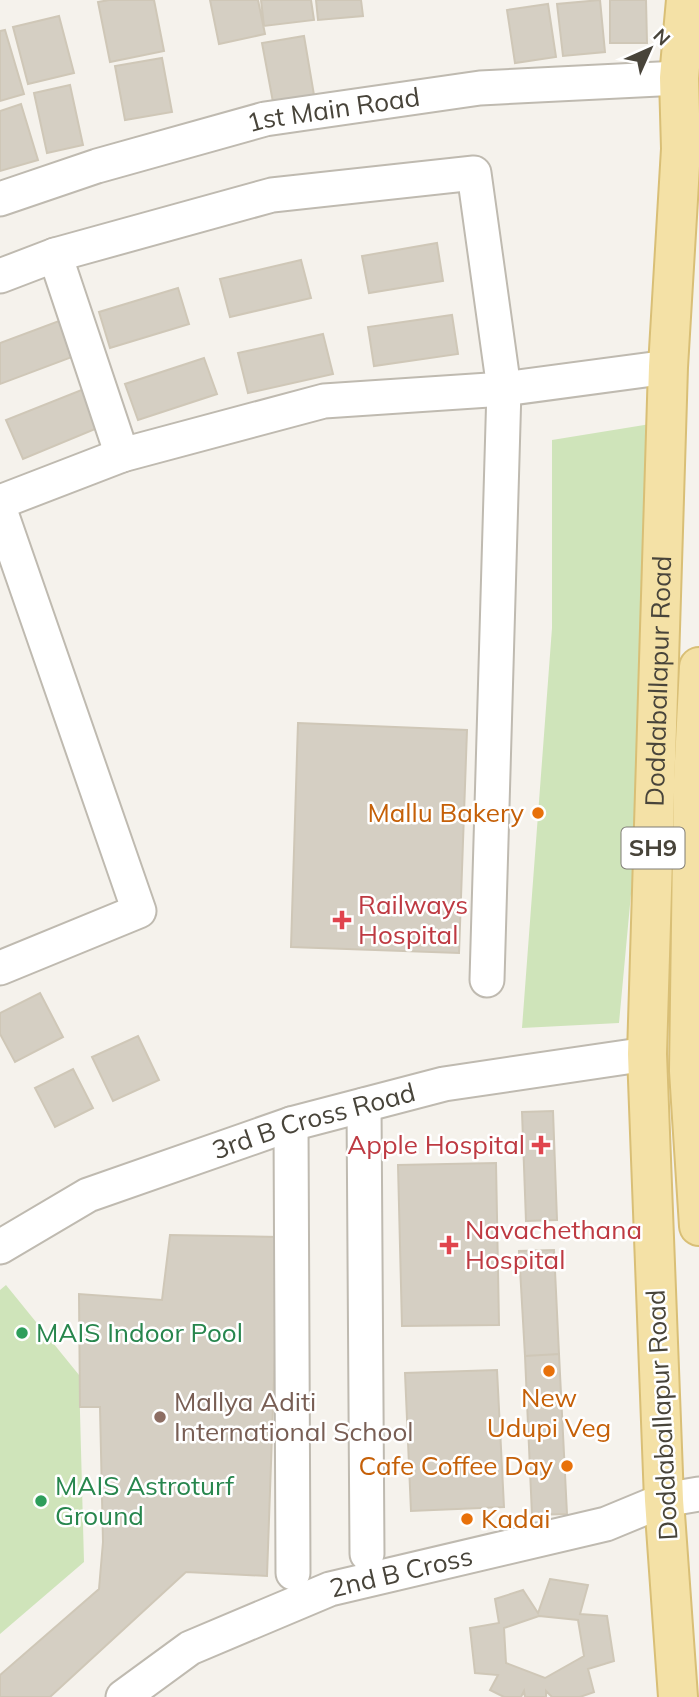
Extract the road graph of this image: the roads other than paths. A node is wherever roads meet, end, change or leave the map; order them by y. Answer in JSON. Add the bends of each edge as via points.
{"nodes":[{"id":1,"x":686,"y":0,"type":"edge"},
{"id":2,"x":679,"y":78,"type":"junction"},
{"id":3,"x":0,"y":200,"type":"edge"},
{"id":4,"x":55,"y":255,"type":"junction"},
{"id":5,"x":0,"y":276,"type":"edge"},
{"id":6,"x":668,"y":367,"type":"junction"},
{"id":7,"x":505,"y":389,"type":"junction"},
{"id":8,"x":122,"y":455,"type":"junction"},
{"id":9,"x":0,"y":502,"type":"edge"},
{"id":10,"x":0,"y":510,"type":"edge"},
{"id":11,"x":699,"y":667,"type":"edge"},
{"id":12,"x":696,"y":780,"type":"edge"},
{"id":13,"x":0,"y":968,"type":"edge"},
{"id":14,"x":487,"y":980,"type":"dead end"},
{"id":15,"x":647,"y":1054,"type":"junction"},
{"id":16,"x":364,"y":1105,"type":"junction"},
{"id":17,"x":291,"y":1124,"type":"junction"},
{"id":18,"x":699,"y":1226,"type":"edge"},
{"id":19,"x":0,"y":1247,"type":"edge"},
{"id":20,"x":682,"y":1497,"type":"edge"},
{"id":21,"x":367,"y":1554,"type":"dead end"},
{"id":22,"x":293,"y":1573,"type":"dead end"},
{"id":23,"x":122,"y":1697,"type":"edge"},
{"id":24,"x":678,"y":1697,"type":"edge"}],
"edges":[{"from":1,"to":2,"type":"main road","name":"Doddaballapur Road","number":"SH9"},
{"from":2,"to":3,"type":"street","name":"1st Main Road","via":[[480,88],[265,119],[97,166]]},
{"from":2,"to":6,"type":"main road","name":"Doddaballapur Road","number":"SH9","via":[[681,149]]},
{"from":4,"to":5,"type":"street"},
{"from":4,"to":7,"type":"street","via":[[272,195],[474,173]]},
{"from":4,"to":8,"type":"street"},
{"from":6,"to":7,"type":"street"},
{"from":6,"to":15,"type":"main road","name":"Doddaballapur Road","number":"SH9"},
{"from":7,"to":8,"type":"street","via":[[324,401]]},
{"from":7,"to":14,"type":"street"},
{"from":8,"to":9,"type":"street"},
{"from":10,"to":13,"type":"street","via":[[139,911]]},
{"from":11,"to":12,"type":"main road","name":"Doddaballapur Road","number":"SH9"},
{"from":12,"to":18,"type":"main road","name":"Doddaballapur Road","number":"SH9","via":[[689,1072]]},
{"from":15,"to":16,"type":"street","name":"3rd B Cross Road","via":[[444,1084]]},
{"from":15,"to":20,"type":"main road","name":"Doddaballapur Road","number":"SH9"},
{"from":16,"to":17,"type":"street","name":"3rd B Cross Road"},
{"from":16,"to":21,"type":"street"},
{"from":17,"to":19,"type":"street","name":"3rd B Cross Road","via":[[88,1195]]},
{"from":17,"to":22,"type":"street"},
{"from":20,"to":23,"type":"street","name":"2nd B Cross","via":[[606,1524],[330,1589],[190,1648]]},
{"from":20,"to":24,"type":"main road","name":"Doddaballapur Road","number":"SH9"}]}
